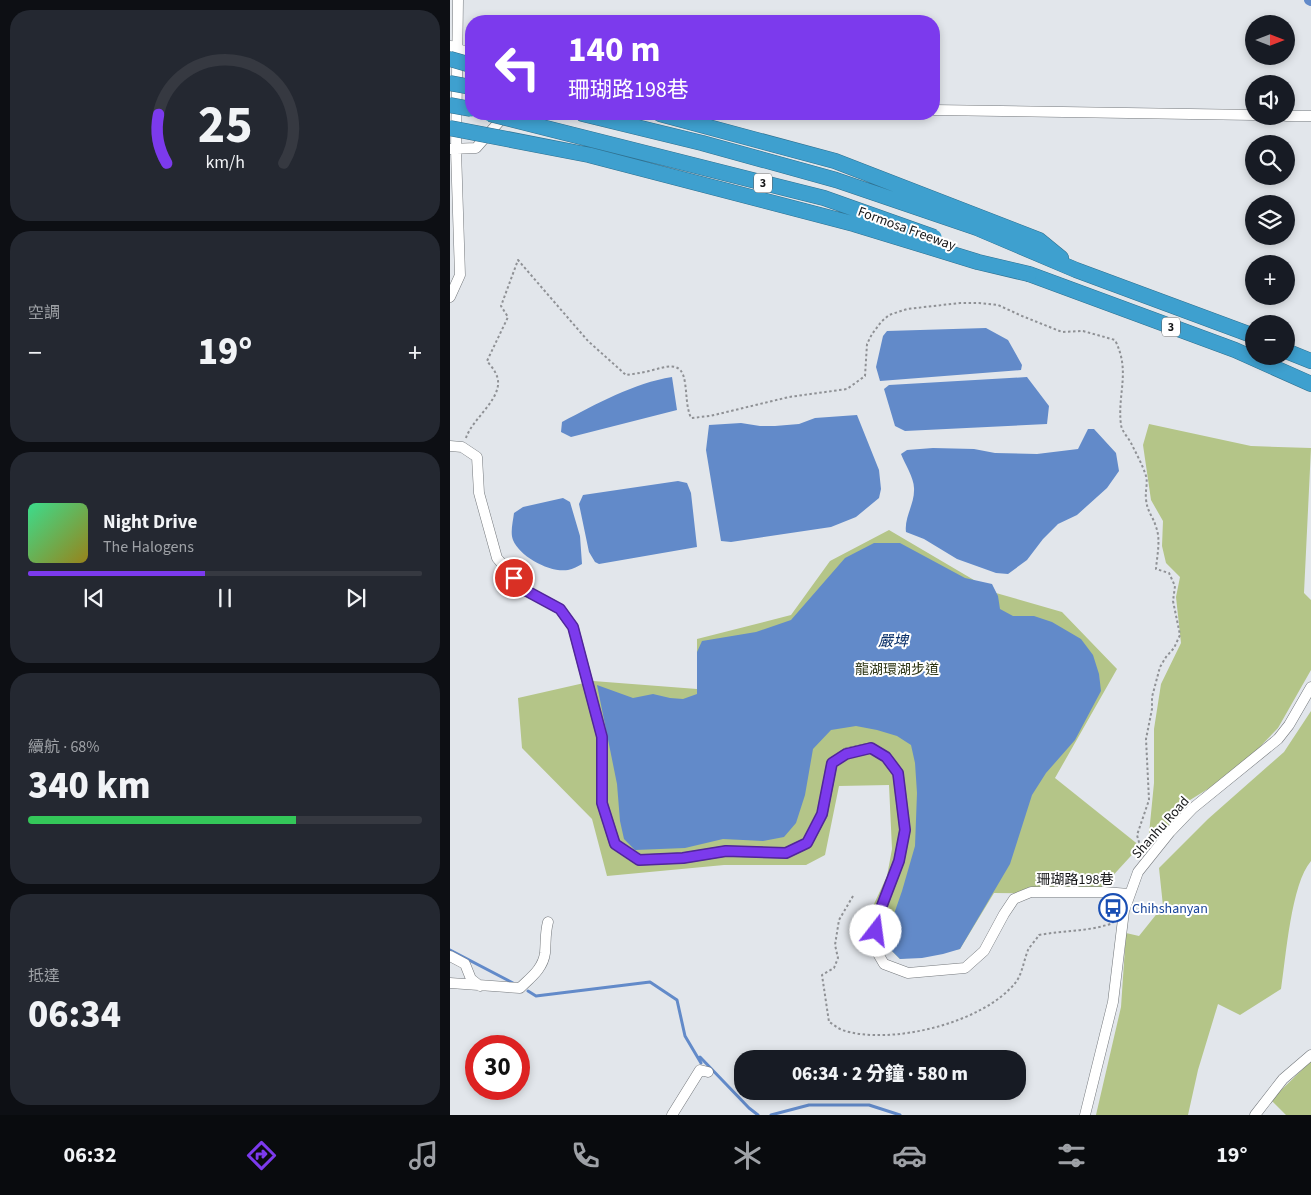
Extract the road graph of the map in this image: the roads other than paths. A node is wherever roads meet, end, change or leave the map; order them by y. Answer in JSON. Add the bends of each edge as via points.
{"nodes":[{"id":1,"x":458,"y":0,"type":"edge"},
{"id":2,"x":452,"y":51,"type":"edge"},
{"id":3,"x":465,"y":53,"type":"edge"},
{"id":4,"x":465,"y":60,"type":"edge"},
{"id":5,"x":450,"y":83,"type":"edge"},
{"id":6,"x":465,"y":86,"type":"edge"},
{"id":7,"x":450,"y":105,"type":"edge"},
{"id":8,"x":465,"y":108,"type":"edge"},
{"id":9,"x":940,"y":110,"type":"edge"},
{"id":10,"x":1245,"y":115,"type":"edge"},
{"id":11,"x":1295,"y":116,"type":"edge"},
{"id":12,"x":1311,"y":116,"type":"edge"},
{"id":13,"x":501,"y":120,"type":"edge"},
{"id":14,"x":514,"y":120,"type":"edge"},
{"id":15,"x":608,"y":120,"type":"edge"},
{"id":16,"x":682,"y":120,"type":"edge"},
{"id":17,"x":450,"y":128,"type":"edge"},
{"id":18,"x":453,"y":150,"type":"edge"},
{"id":19,"x":1076,"y":270,"type":"junction"},
{"id":20,"x":1030,"y":274,"type":"junction"},
{"id":21,"x":450,"y":297,"type":"edge"},
{"id":22,"x":1245,"y":333,"type":"edge"},
{"id":23,"x":1295,"y":354,"type":"edge"},
{"id":24,"x":1311,"y":361,"type":"edge"},
{"id":25,"x":1311,"y":384,"type":"edge"},
{"id":26,"x":450,"y":446,"type":"edge"},
{"id":27,"x":1311,"y":687,"type":"edge"},
{"id":28,"x":1129,"y":894,"type":"junction"},
{"id":29,"x":548,"y":922,"type":"dead end"},
{"id":30,"x":450,"y":956,"type":"edge"},
{"id":31,"x":450,"y":983,"type":"edge"},
{"id":32,"x":480,"y":986,"type":"junction"},
{"id":33,"x":1311,"y":1055,"type":"edge"},
{"id":34,"x":708,"y":1072,"type":"dead end"},
{"id":35,"x":672,"y":1115,"type":"edge"},
{"id":36,"x":1085,"y":1115,"type":"edge"},
{"id":37,"x":1255,"y":1115,"type":"edge"}],
"edges":[{"from":1,"to":2,"type":"street"},
{"from":2,"to":3,"type":"street"},
{"from":2,"to":4,"type":"highway","bridge":true},
{"from":2,"to":18,"type":"street"},
{"from":5,"to":6,"type":"highway","bridge":true},
{"from":7,"to":8,"type":"highway","bridge":true},
{"from":9,"to":10,"type":"street"},
{"from":11,"to":12,"type":"street"},
{"from":13,"to":18,"type":"street","via":[[476,148]]},
{"from":14,"to":20,"type":"highway","name":"Formosa Freeway","number":"3","bridge":true,"via":[[824,198]]},
{"from":15,"to":19,"type":"highway","name":"Formosa Freeway","number":"3","via":[[836,180],[977,228]]},
{"from":16,"to":19,"type":"highway","via":[[835,161],[1038,240]]},
{"from":17,"to":20,"type":"highway","bridge":true,"via":[[589,155]]},
{"from":18,"to":21,"type":"street","via":[[460,275]]},
{"from":19,"to":22,"type":"highway","name":"Formosa Freeway","number":"3"},
{"from":20,"to":25,"type":"highway","name":"Formosa Freeway","number":"3","via":[[1235,350]]},
{"from":23,"to":24,"type":"highway"},
{"from":26,"to":28,"type":"street","name":"珊瑚路198巷","via":[[462,447],[477,457],[479,493],[497,558],[523,589],[560,609],[573,627],[602,737],[602,803],[615,844],[639,860],[683,858],[726,851],[786,853],[807,843],[822,814],[832,763],[846,754],[871,748],[886,757],[898,773],[905,830],[899,861],[878,916],[874,945],[884,964],[908,973],[965,968],[984,951],[1014,899],[1031,892]]},
{"from":27,"to":28,"type":"street","name":"Shanhu Road","via":[[1278,739],[1173,828],[1138,872]]},
{"from":28,"to":36,"type":"street","name":"Shanhu Road","via":[[1122,920],[1113,1002]]},
{"from":29,"to":32,"type":"street","via":[[543,962],[535,974],[520,988]]},
{"from":30,"to":32,"type":"street","via":[[465,964],[472,979]]},
{"from":31,"to":32,"type":"street"},
{"from":33,"to":37,"type":"street","via":[[1283,1079]]},
{"from":34,"to":35,"type":"street","via":[[700,1070]]}]}
